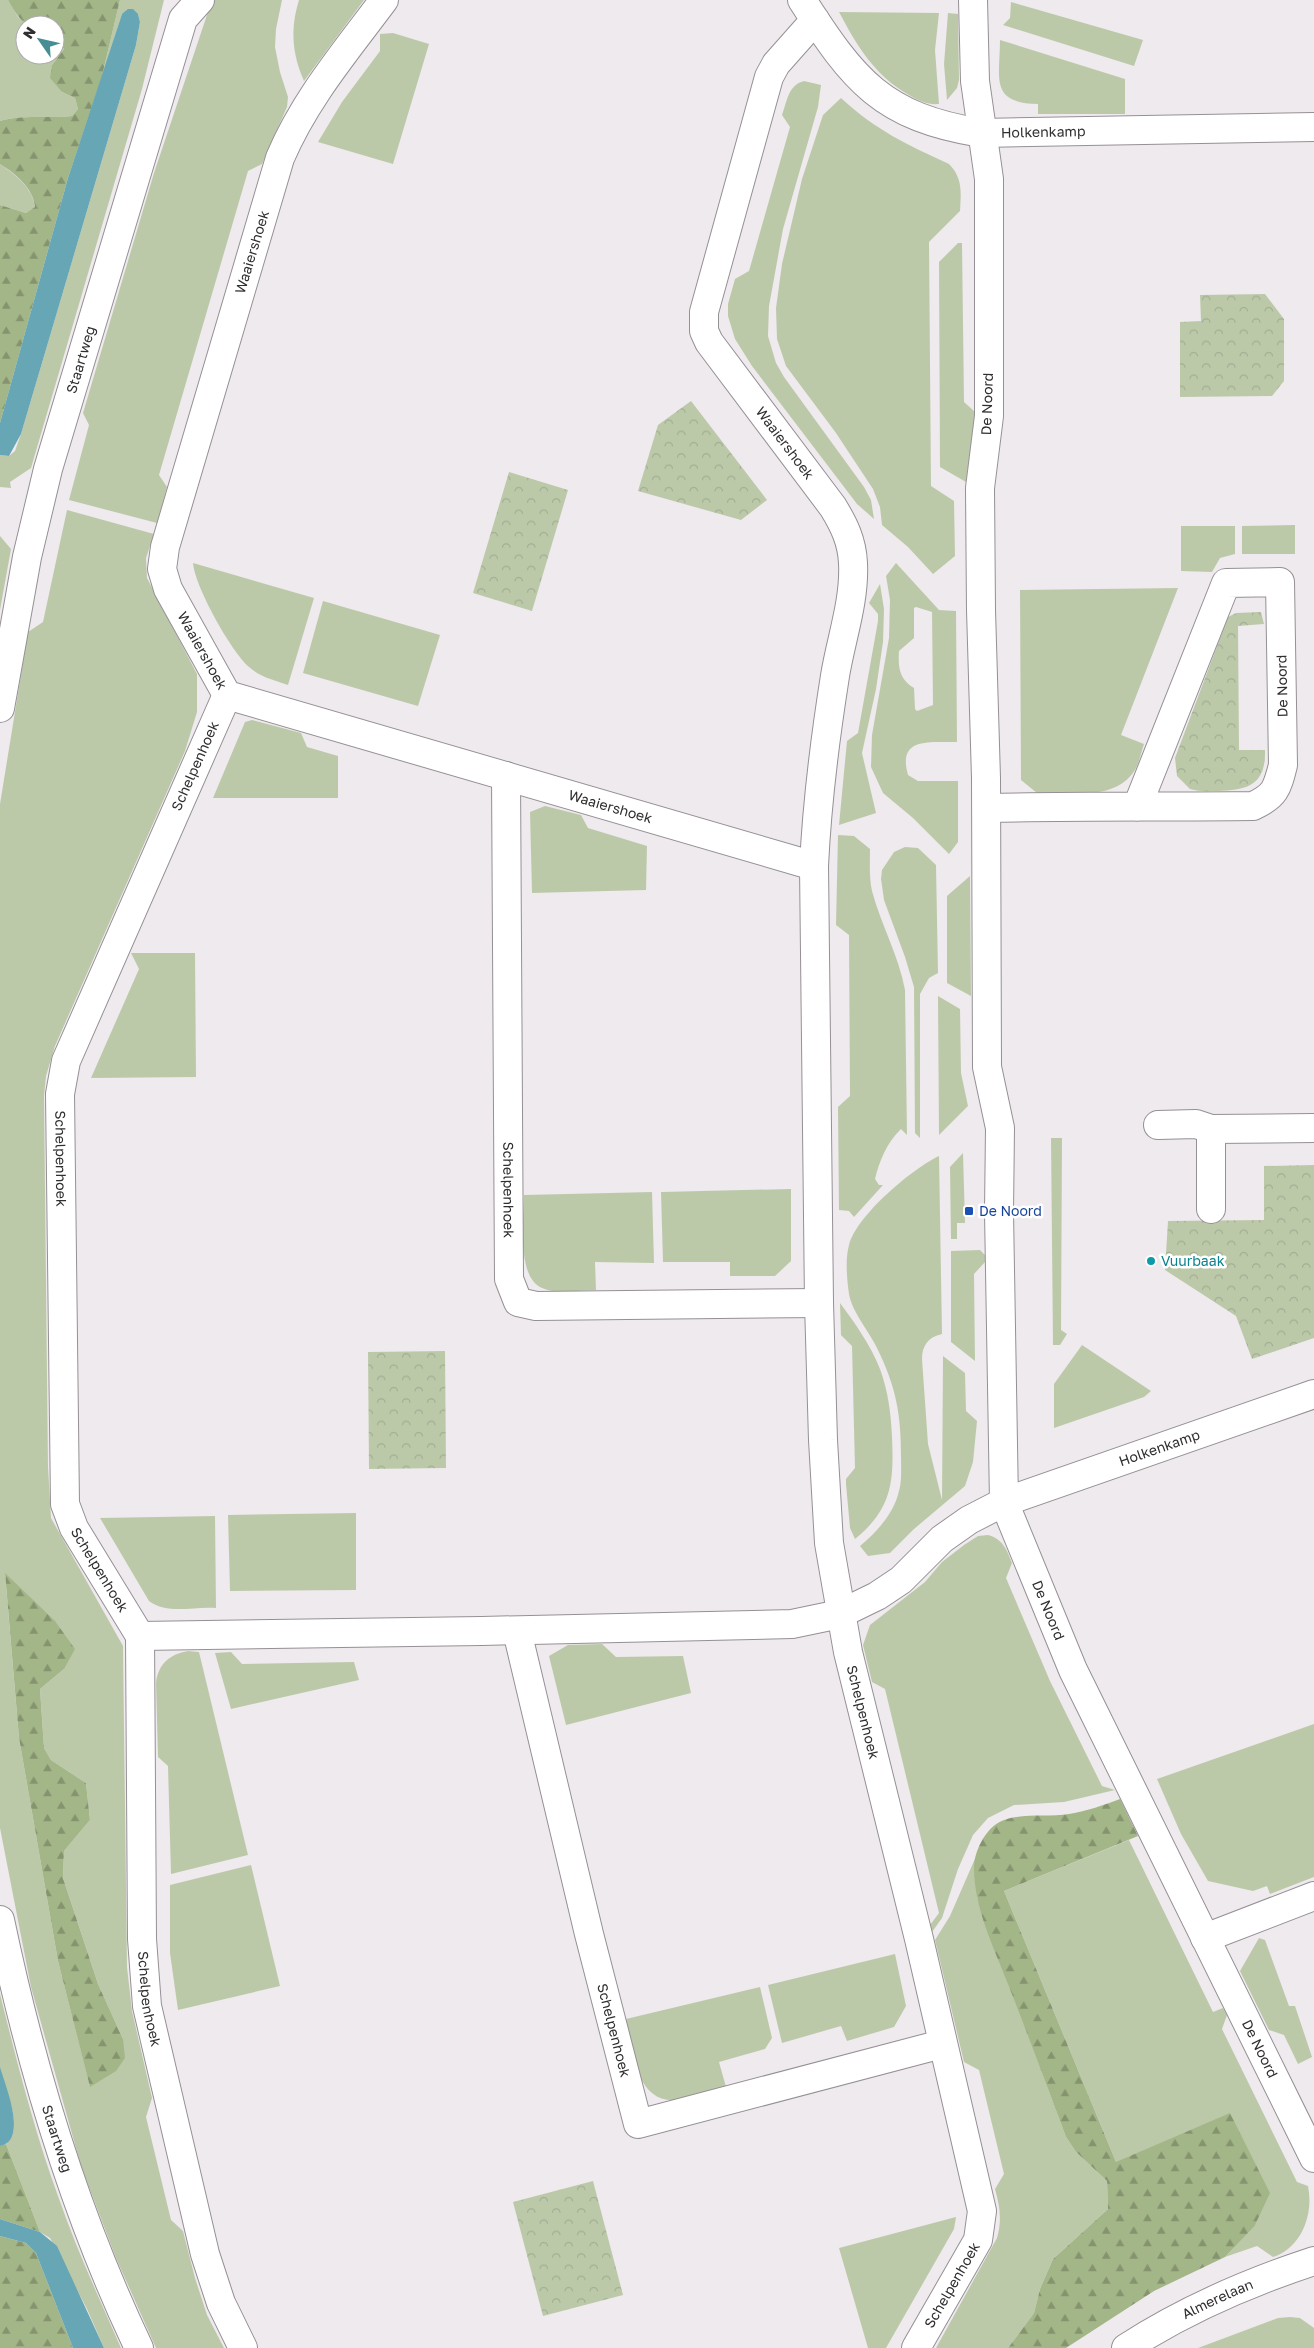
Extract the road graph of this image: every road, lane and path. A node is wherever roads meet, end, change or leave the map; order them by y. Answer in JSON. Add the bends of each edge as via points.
{"nodes":[{"id":1,"x":384,"y":0,"type":"edge"},
{"id":2,"x":974,"y":0,"type":"edge"},
{"id":3,"x":186,"y":6,"type":"edge"},
{"id":4,"x":809,"y":10,"type":"edge"},
{"id":5,"x":1314,"y":128,"type":"edge"},
{"id":6,"x":982,"y":133,"type":"junction"},
{"id":7,"x":227,"y":695,"type":"junction"},
{"id":8,"x":0,"y":708,"type":"edge"},
{"id":9,"x":506,"y":776,"type":"junction"},
{"id":10,"x":1137,"y":807,"type":"junction"},
{"id":11,"x":987,"y":808,"type":"junction"},
{"id":12,"x":814,"y":866,"type":"junction"},
{"id":13,"x":1158,"y":1125,"type":"dead end"},
{"id":14,"x":1314,"y":1128,"type":"edge"},
{"id":15,"x":1211,"y":1129,"type":"junction"},
{"id":16,"x":1211,"y":1209,"type":"dead end"},
{"id":17,"x":819,"y":1303,"type":"junction"},
{"id":18,"x":1314,"y":1394,"type":"edge"},
{"id":19,"x":1004,"y":1502,"type":"junction"},
{"id":20,"x":840,"y":1614,"type":"junction"},
{"id":21,"x":516,"y":1631,"type":"junction"},
{"id":22,"x":140,"y":1636,"type":"junction"},
{"id":23,"x":1314,"y":1896,"type":"edge"},
{"id":24,"x":0,"y":1920,"type":"edge"},
{"id":25,"x":1206,"y":1938,"type":"junction"},
{"id":26,"x":942,"y":2044,"type":"junction"},
{"id":27,"x":1314,"y":2158,"type":"edge"},
{"id":28,"x":1314,"y":2261,"type":"edge"},
{"id":29,"x":139,"y":2348,"type":"edge"},
{"id":30,"x":243,"y":2348,"type":"edge"},
{"id":31,"x":916,"y":2348,"type":"edge"},
{"id":32,"x":1126,"y":2348,"type":"edge"}],
"edges":[{"from":1,"to":7,"type":"street","name":"Waaiershoek","via":[[312,97],[280,158],[162,555],[168,589]]},
{"from":2,"to":6,"type":"street","name":"De Noord","via":[[976,81]]},
{"from":3,"to":8,"type":"street","name":"Staartweg","via":[[48,469],[27,557]]},
{"from":4,"to":6,"type":"street","name":"Holkenkamp","via":[[843,62],[884,98],[923,120]]},
{"from":4,"to":12,"type":"street","name":"Waaiershoek","via":[[769,77],[710,286],[703,323],[709,342],[833,507],[851,542],[853,581],[825,745]]},
{"from":5,"to":6,"type":"street","name":"Holkenkamp"},
{"from":6,"to":11,"type":"street","name":"De Noord","via":[[989,179],[989,416],[980,488]]},
{"from":7,"to":9,"type":"street","name":"Waaiershoek"},
{"from":7,"to":22,"type":"street","name":"Schelpenhoek","via":[[66,1061],[60,1087],[65,1504],[74,1528]]},
{"from":9,"to":12,"type":"street","name":"Waaiershoek"},
{"from":9,"to":17,"type":"street","name":"Schelpenhoek","via":[[510,1279],[518,1302],[536,1306]]},
{"from":10,"to":10,"type":"street","name":"De Noord","via":[[1226,583],[1280,582],[1283,765],[1278,785],[1268,799],[1253,806]]},
{"from":10,"to":11,"type":"street","name":"De Noord"},
{"from":11,"to":19,"type":"street","name":"De Noord","via":[[987,1067],[1000,1128]]},
{"from":12,"to":17,"type":"street","name":"Schelpenhoek"},
{"from":13,"to":15,"type":"street","via":[[1196,1124]]},
{"from":14,"to":15,"type":"street"},
{"from":15,"to":16,"type":"street"},
{"from":17,"to":20,"type":"street","name":"Schelpenhoek","via":[[828,1531]]},
{"from":18,"to":19,"type":"street","name":"Holkenkamp"},
{"from":19,"to":20,"type":"street","via":[[942,1539],[901,1580]]},
{"from":19,"to":25,"type":"street","name":"De Noord","via":[[1073,1670]]},
{"from":20,"to":21,"type":"street","via":[[792,1624]]},
{"from":20,"to":26,"type":"street","name":"Schelpenhoek"},
{"from":21,"to":22,"type":"street"},
{"from":21,"to":26,"type":"street","name":"Schelpenhoek","via":[[638,2124]]},
{"from":22,"to":30,"type":"street","name":"Schelpenhoek","via":[[142,1939],[147,2006],[212,2279]]},
{"from":23,"to":25,"type":"street"},
{"from":24,"to":29,"type":"street","name":"Staartweg","via":[[26,2037],[63,2161],[104,2269]]},
{"from":25,"to":27,"type":"street","name":"De Noord"},
{"from":26,"to":31,"type":"street","name":"Schelpenhoek","via":[[980,2194],[982,2225],[972,2253]]},
{"from":28,"to":32,"type":"street","name":"Almerelaan","via":[[1189,2310]]}]}
